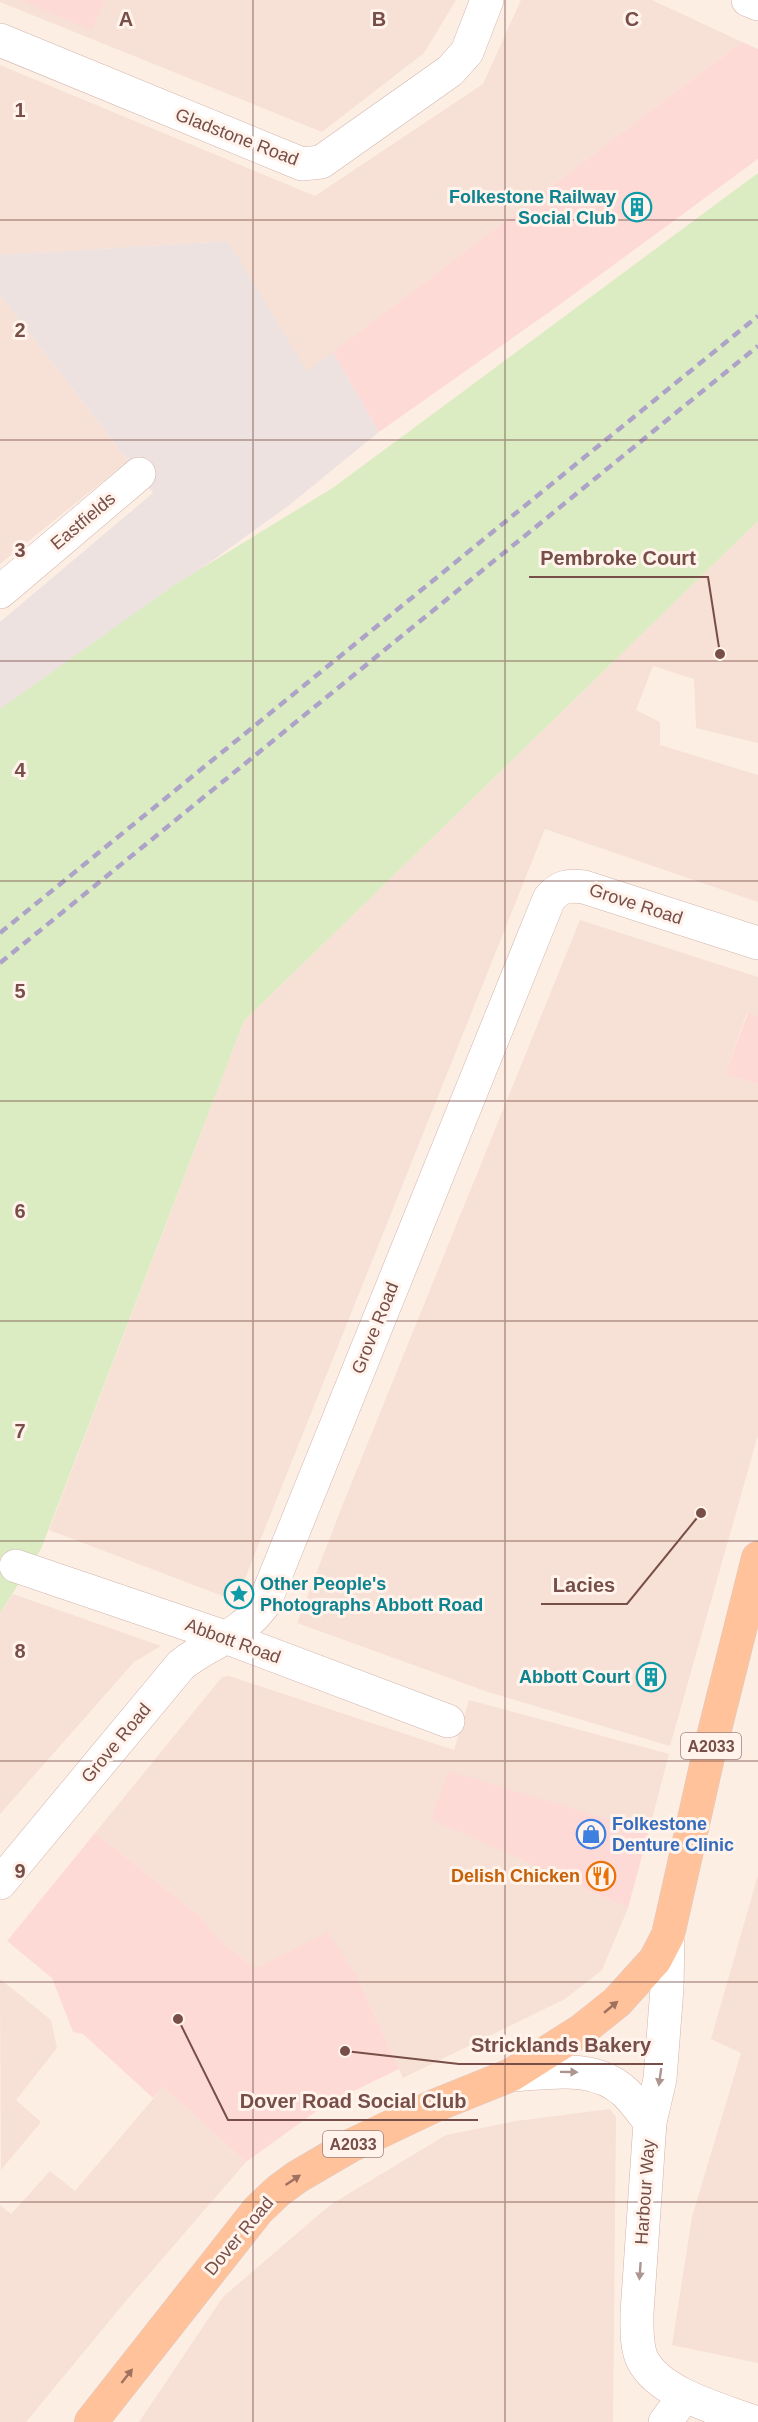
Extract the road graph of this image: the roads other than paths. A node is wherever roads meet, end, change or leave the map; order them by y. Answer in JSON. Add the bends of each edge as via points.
{"nodes":[{"id":1,"x":487,"y":0,"type":"edge"},
{"id":2,"x":748,"y":0,"type":"edge"},
{"id":3,"x":758,"y":4,"type":"edge"},
{"id":4,"x":0,"y":40,"type":"edge"},
{"id":5,"x":139,"y":474,"type":"dead end"},
{"id":6,"x":0,"y":591,"type":"edge"},
{"id":7,"x":758,"y":943,"type":"edge"},
{"id":8,"x":758,"y":1559,"type":"edge"},
{"id":9,"x":16,"y":1566,"type":"dead end"},
{"id":10,"x":228,"y":1638,"type":"junction"},
{"id":11,"x":448,"y":1721,"type":"dead end"},
{"id":12,"x":0,"y":1883,"type":"edge"},
{"id":13,"x":668,"y":1935,"type":"junction"},
{"id":14,"x":511,"y":2075,"type":"junction"},
{"id":15,"x":650,"y":2122,"type":"junction"},
{"id":16,"x":685,"y":2396,"type":"junction"},
{"id":17,"x":91,"y":2422,"type":"edge"},
{"id":18,"x":665,"y":2422,"type":"edge"},
{"id":19,"x":754,"y":2422,"type":"edge"}],
"edges":[{"from":1,"to":4,"type":"street","name":"Gladstone Road","via":[[467,52],[450,70],[321,162],[302,164]]},
{"from":2,"to":3,"type":"street"},
{"from":5,"to":6,"type":"street","name":"Eastfields"},
{"from":7,"to":10,"type":"street","name":"Grove Road","via":[[584,887],[558,888],[549,899],[264,1604],[251,1622]]},
{"from":8,"to":13,"type":"main road","name":"Dover Road","number":"A2033"},
{"from":9,"to":10,"type":"street","name":"Abbott Road"},
{"from":10,"to":11,"type":"street","name":"Abbott Road"},
{"from":10,"to":12,"type":"street","name":"Grove Road","via":[[199,1651],[181,1665]]},
{"from":14,"to":13,"type":"main road","name":"Dover Road","number":"A2033","one_way":true,"via":[[582,2030],[617,2002],[655,1960]]},
{"from":13,"to":15,"type":"street","name":"Harbour Way","one_way":true,"via":[[660,2079]]},
{"from":14,"to":15,"type":"street","one_way":true,"via":[[570,2071],[606,2078],[625,2092]]},
{"from":17,"to":14,"type":"main road","name":"Dover Road","number":"A2033","one_way":true,"via":[[278,2190],[350,2146]]},
{"from":15,"to":16,"type":"street","name":"Harbour Way","one_way":true,"via":[[637,2339],[642,2359],[653,2373]]},
{"from":16,"to":18,"type":"street"},
{"from":16,"to":19,"type":"street","name":"Harbour Way"}]}
